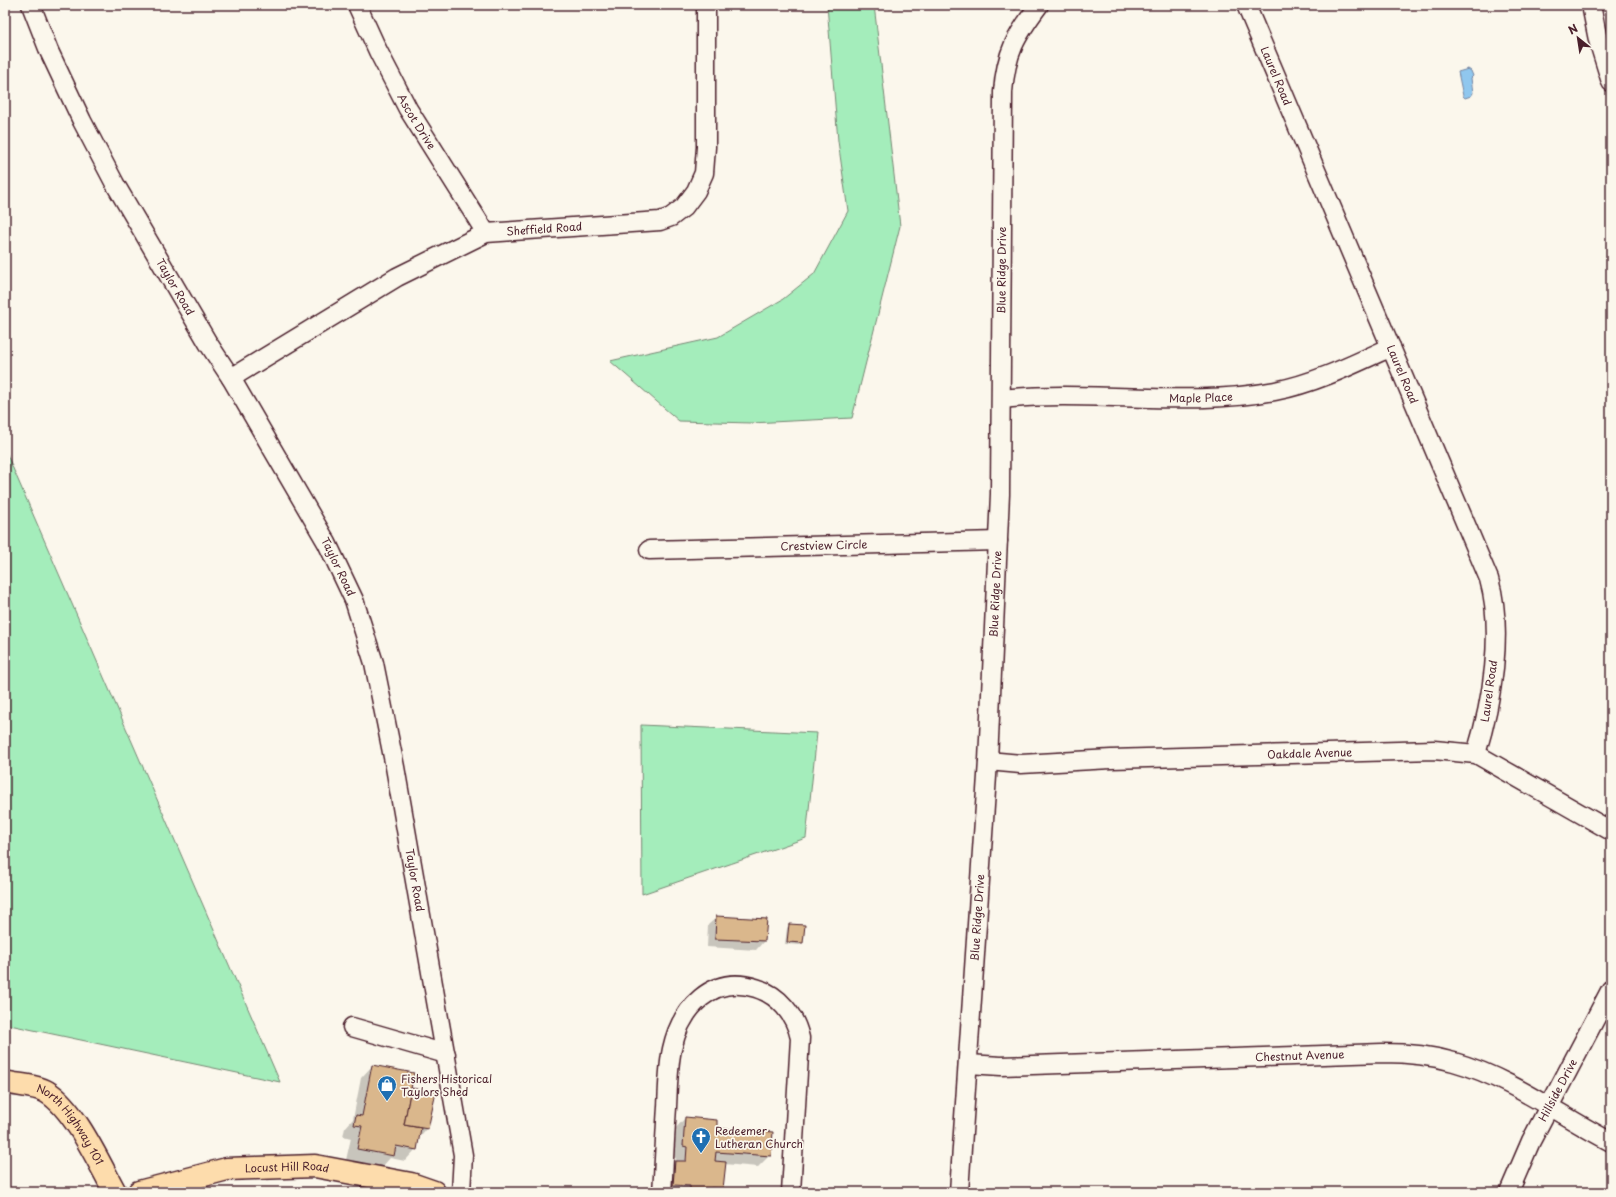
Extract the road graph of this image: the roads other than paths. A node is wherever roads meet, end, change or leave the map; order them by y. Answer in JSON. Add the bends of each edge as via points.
{"nodes":[{"id":1,"x":31,"y":5,"type":"edge"},
{"id":2,"x":357,"y":5,"type":"edge"},
{"id":3,"x":706,"y":5,"type":"edge"},
{"id":4,"x":1039,"y":5,"type":"edge"},
{"id":5,"x":1246,"y":5,"type":"edge"},
{"id":6,"x":1591,"y":5,"type":"edge"},
{"id":7,"x":1611,"y":82,"type":"edge"},
{"id":8,"x":486,"y":233,"type":"junction"},
{"id":9,"x":1391,"y":347,"type":"junction"},
{"id":10,"x":231,"y":378,"type":"junction"},
{"id":11,"x":1002,"y":399,"type":"junction"},
{"id":12,"x":998,"y":541,"type":"junction"},
{"id":13,"x":649,"y":550,"type":"dead end"},
{"id":14,"x":1476,"y":754,"type":"junction"},
{"id":15,"x":988,"y":761,"type":"junction"},
{"id":16,"x":1611,"y":831,"type":"edge"},
{"id":17,"x":1611,"y":989,"type":"edge"},
{"id":18,"x":352,"y":1027,"type":"dead end"},
{"id":19,"x":446,"y":1054,"type":"junction"},
{"id":20,"x":968,"y":1064,"type":"junction"},
{"id":21,"x":5,"y":1082,"type":"edge"},
{"id":22,"x":1549,"y":1107,"type":"junction"},
{"id":23,"x":1611,"y":1142,"type":"edge"},
{"id":24,"x":115,"y":1192,"type":"edge"},
{"id":25,"x":139,"y":1192,"type":"edge"},
{"id":26,"x":434,"y":1192,"type":"edge"},
{"id":27,"x":460,"y":1192,"type":"edge"},
{"id":28,"x":662,"y":1192,"type":"edge"},
{"id":29,"x":791,"y":1192,"type":"edge"},
{"id":30,"x":959,"y":1192,"type":"edge"},
{"id":31,"x":1509,"y":1192,"type":"edge"}],
"edges":[{"from":1,"to":10,"type":"street","name":"Taylor Road","via":[[82,121],[115,184]]},
{"from":2,"to":8,"type":"street","name":"Ascot Drive","via":[[408,109]]},
{"from":3,"to":8,"type":"street","name":"Sheffield Road","via":[[705,159],[700,184],[684,207],[671,217],[660,221]]},
{"from":4,"to":11,"type":"street","name":"Blue Ridge Drive","via":[[1010,50],[1004,72]]},
{"from":5,"to":9,"type":"street","name":"Laurel Road"},
{"from":6,"to":7,"type":"street","via":[[1598,40]]},
{"from":8,"to":10,"type":"street","name":"Sheffield Road","via":[[397,277]]},
{"from":9,"to":11,"type":"street","name":"Maple Place","via":[[1310,381],[1251,395],[1160,398],[1037,395]]},
{"from":9,"to":14,"type":"street","name":"Laurel Road","via":[[1461,508],[1493,592],[1496,621],[1494,661],[1484,727]]},
{"from":10,"to":19,"type":"street","name":"Taylor Road","via":[[327,543],[366,633],[395,767]]},
{"from":11,"to":12,"type":"street","name":"Blue Ridge Drive"},
{"from":12,"to":13,"type":"street","name":"Crestview Circle"},
{"from":12,"to":15,"type":"street","name":"Blue Ridge Drive"},
{"from":14,"to":15,"type":"street","name":"Oakdale Avenue","via":[[1434,750],[1021,764]]},
{"from":14,"to":16,"type":"street","name":"Oakdale Avenue"},
{"from":15,"to":20,"type":"street","name":"Blue Ridge Drive"},
{"from":17,"to":22,"type":"street","name":"Hillside Drive"},
{"from":18,"to":19,"type":"street"},
{"from":19,"to":27,"type":"street","name":"Taylor Road","via":[[464,1155]]},
{"from":20,"to":22,"type":"street","name":"Chestnut Avenue","via":[[1002,1066],[1408,1053],[1454,1062],[1487,1074]]},
{"from":20,"to":30,"type":"street","name":"Blue Ridge Drive"},
{"from":21,"to":24,"type":"main road","name":"North Highway 101","via":[[46,1091],[64,1106]]},
{"from":22,"to":23,"type":"street","name":"Chestnut Avenue"},
{"from":22,"to":31,"type":"street","name":"Hillside Drive"},
{"from":25,"to":26,"type":"main road","name":"Locust Hill Road","via":[[227,1169],[315,1166],[411,1184]]},
{"from":28,"to":29,"type":"street","via":[[672,1048],[694,1004],[706,992],[722,986],[741,984],[758,988],[776,998],[797,1024],[800,1038]]}]}
